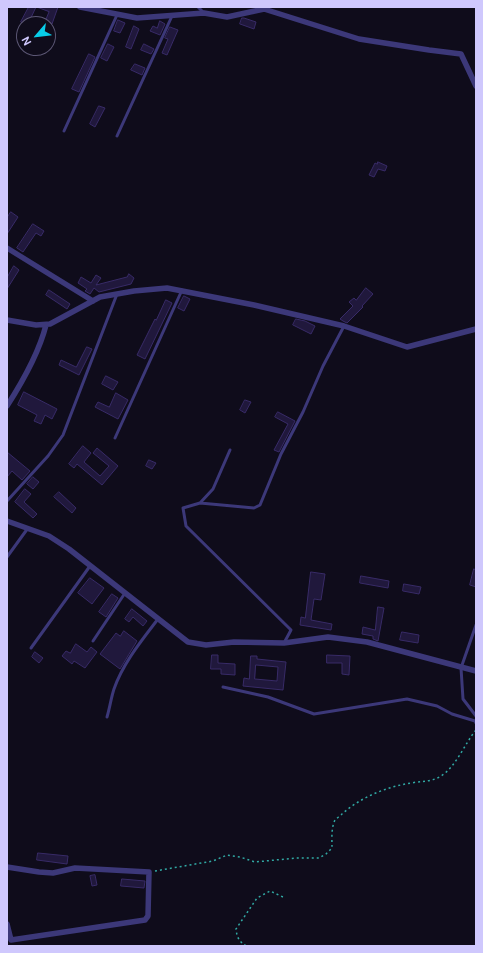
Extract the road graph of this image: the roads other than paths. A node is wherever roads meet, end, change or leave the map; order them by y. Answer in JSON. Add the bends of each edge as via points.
{"nodes":[{"id":1,"x":80,"y":7,"type":"edge"},
{"id":2,"x":198,"y":7,"type":"edge"},
{"id":3,"x":256,"y":8,"type":"edge"},
{"id":4,"x":204,"y":13,"type":"junction"},
{"id":5,"x":118,"y":15,"type":"junction"},
{"id":6,"x":172,"y":16,"type":"junction"},
{"id":7,"x":476,"y":86,"type":"edge"},
{"id":8,"x":64,"y":131,"type":"dead end"},
{"id":9,"x":117,"y":136,"type":"dead end"},
{"id":10,"x":7,"y":248,"type":"edge"},
{"id":11,"x":182,"y":290,"type":"junction"},
{"id":12,"x":117,"y":294,"type":"junction"},
{"id":13,"x":93,"y":301,"type":"junction"},
{"id":14,"x":7,"y":320,"type":"edge"},
{"id":15,"x":46,"y":325,"type":"junction"},
{"id":16,"x":344,"y":326,"type":"junction"},
{"id":17,"x":476,"y":329,"type":"edge"},
{"id":18,"x":7,"y":406,"type":"edge"},
{"id":19,"x":115,"y":438,"type":"dead end"},
{"id":20,"x":230,"y":450,"type":"dead end"},
{"id":21,"x":7,"y":501,"type":"edge"},
{"id":22,"x":200,"y":503,"type":"junction"},
{"id":23,"x":7,"y":521,"type":"edge"},
{"id":24,"x":28,"y":528,"type":"junction"},
{"id":25,"x":7,"y":557,"type":"edge"},
{"id":26,"x":90,"y":566,"type":"junction"},
{"id":27,"x":125,"y":594,"type":"junction"},
{"id":28,"x":158,"y":619,"type":"junction"},
{"id":29,"x":476,"y":625,"type":"edge"},
{"id":30,"x":93,"y":641,"type":"dead end"},
{"id":31,"x":284,"y":643,"type":"junction"},
{"id":32,"x":31,"y":648,"type":"dead end"},
{"id":33,"x":461,"y":668,"type":"junction"},
{"id":34,"x":476,"y":672,"type":"edge"},
{"id":35,"x":222,"y":686,"type":"dead end"},
{"id":36,"x":107,"y":716,"type":"dead end"},
{"id":37,"x":476,"y":716,"type":"edge"},
{"id":38,"x":476,"y":723,"type":"edge"},
{"id":39,"x":7,"y":867,"type":"edge"},
{"id":40,"x":7,"y":924,"type":"edge"},
{"id":41,"x":9,"y":940,"type":"edge"}],
"edges":[{"from":1,"to":5,"type":"street"},
{"from":2,"to":4,"type":"lane"},
{"from":3,"to":4,"type":"street","via":[[227,16]]},
{"from":3,"to":7,"type":"street","via":[[359,39],[461,54]]},
{"from":4,"to":6,"type":"street"},
{"from":5,"to":6,"type":"street","via":[[138,18]]},
{"from":5,"to":8,"type":"lane"},
{"from":6,"to":9,"type":"lane"},
{"from":10,"to":13,"type":"street"},
{"from":11,"to":12,"type":"street","via":[[167,288]]},
{"from":11,"to":16,"type":"street"},
{"from":11,"to":19,"type":"lane"},
{"from":12,"to":13,"type":"street"},
{"from":12,"to":21,"type":"lane","via":[[63,435],[48,456]]},
{"from":13,"to":15,"type":"street"},
{"from":14,"to":15,"type":"street"},
{"from":15,"to":18,"type":"street","via":[[32,362]]},
{"from":16,"to":17,"type":"street","via":[[407,347]]},
{"from":16,"to":22,"type":"lane","via":[[281,454],[260,505],[254,508]]},
{"from":20,"to":22,"type":"lane","via":[[213,489]]},
{"from":22,"to":31,"type":"lane","via":[[183,508],[186,526],[291,630]]},
{"from":23,"to":24,"type":"street"},
{"from":24,"to":25,"type":"lane"},
{"from":24,"to":26,"type":"street","via":[[49,536]]},
{"from":26,"to":27,"type":"street"},
{"from":26,"to":32,"type":"lane"},
{"from":27,"to":28,"type":"street"},
{"from":27,"to":30,"type":"lane"},
{"from":28,"to":31,"type":"street","via":[[188,642],[206,645],[234,642]]},
{"from":28,"to":36,"type":"lane","via":[[123,671]]},
{"from":29,"to":33,"type":"lane"},
{"from":31,"to":33,"type":"street","via":[[328,637],[367,642]]},
{"from":33,"to":34,"type":"street"},
{"from":33,"to":37,"type":"lane","via":[[463,699]]},
{"from":35,"to":38,"type":"lane","via":[[268,697],[314,714],[407,699],[437,706]]},
{"from":39,"to":41,"type":"street","via":[[53,873],[75,868],[149,872],[148,916],[145,920]]},
{"from":40,"to":41,"type":"street"}]}
